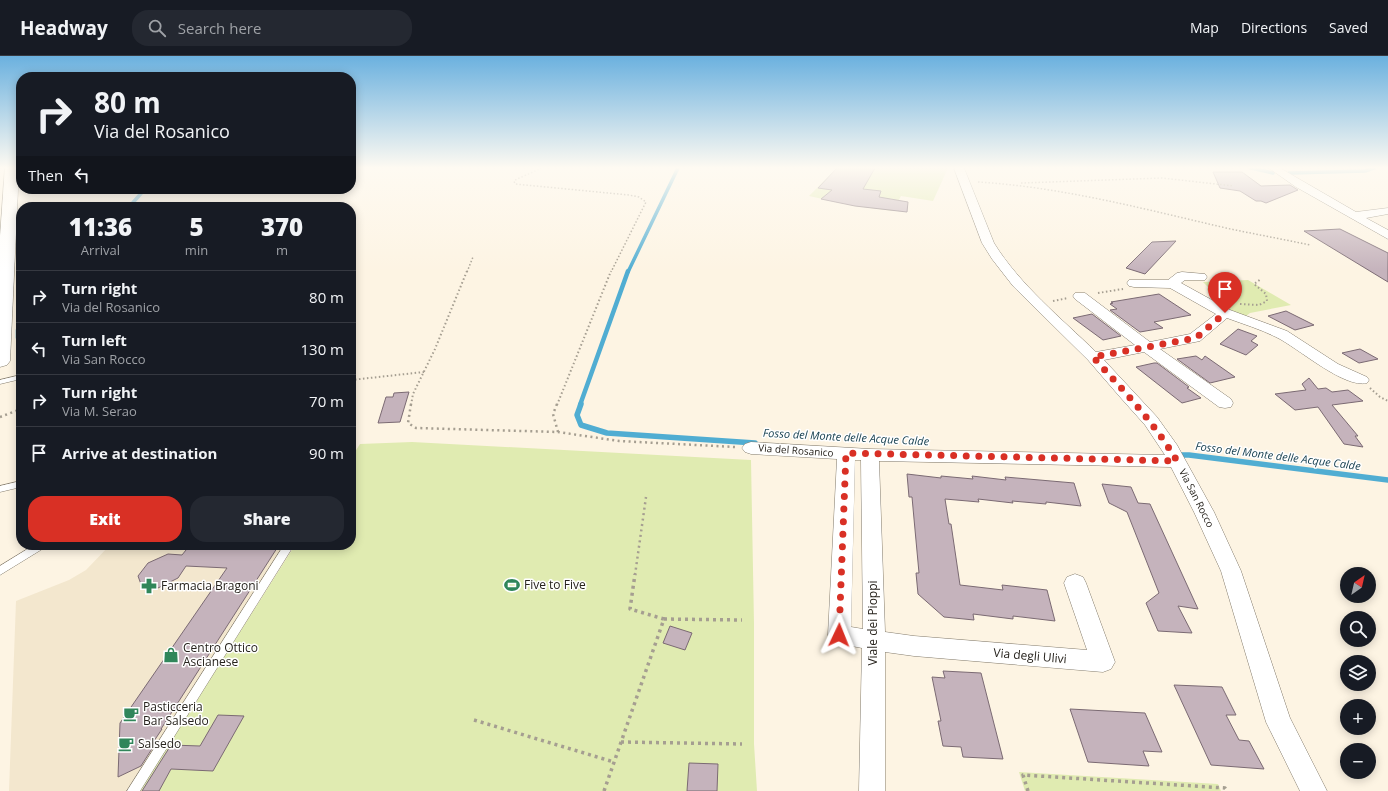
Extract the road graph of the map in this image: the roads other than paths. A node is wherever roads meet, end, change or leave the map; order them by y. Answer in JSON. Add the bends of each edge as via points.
{"nodes":[{"id":1,"x":10,"y":202,"type":"edge"},
{"id":2,"x":972,"y":202,"type":"edge"},
{"id":3,"x":1331,"y":202,"type":"edge"},
{"id":4,"x":1388,"y":211,"type":"edge"},
{"id":5,"x":1355,"y":216,"type":"junction"},
{"id":6,"x":1388,"y":235,"type":"edge"},
{"id":7,"x":1200,"y":277,"type":"dead end"},
{"id":8,"x":1134,"y":283,"type":"dead end"},
{"id":9,"x":1174,"y":284,"type":"junction"},
{"id":10,"x":1080,"y":296,"type":"dead end"},
{"id":11,"x":1229,"y":315,"type":"junction"},
{"id":12,"x":1146,"y":346,"type":"junction"},
{"id":13,"x":1093,"y":357,"type":"junction"},
{"id":14,"x":0,"y":361,"type":"edge"},
{"id":15,"x":16,"y":378,"type":"edge"},
{"id":16,"x":1361,"y":380,"type":"road end"},
{"id":17,"x":0,"y":382,"type":"edge"},
{"id":18,"x":1226,"y":403,"type":"dead end"},
{"id":19,"x":751,"y":448,"type":"road end"},
{"id":20,"x":846,"y":453,"type":"junction"},
{"id":21,"x":870,"y":455,"type":"junction"},
{"id":22,"x":1174,"y":456,"type":"junction"},
{"id":23,"x":16,"y":485,"type":"edge"},
{"id":24,"x":0,"y":489,"type":"edge"},
{"id":25,"x":34,"y":550,"type":"edge"},
{"id":26,"x":286,"y":550,"type":"edge"},
{"id":27,"x":0,"y":571,"type":"edge"},
{"id":28,"x":1075,"y":582,"type":"dead end"},
{"id":29,"x":873,"y":640,"type":"junction"},
{"id":30,"x":133,"y":791,"type":"edge"},
{"id":31,"x":872,"y":791,"type":"edge"},
{"id":32,"x":1314,"y":791,"type":"edge"}],
"edges":[{"from":1,"to":14,"type":"main road"},
{"from":2,"to":13,"type":"street","name":"Via San Rocco","via":[[996,256],[1018,284]]},
{"from":3,"to":5,"type":"street"},
{"from":4,"to":5,"type":"street"},
{"from":5,"to":6,"type":"street"},
{"from":7,"to":9,"type":"street","via":[[1182,276],[1174,280]]},
{"from":8,"to":9,"type":"street"},
{"from":9,"to":11,"type":"street"},
{"from":10,"to":12,"type":"street"},
{"from":11,"to":12,"type":"street","via":[[1196,338]]},
{"from":11,"to":16,"type":"street","via":[[1282,334],[1333,367]]},
{"from":12,"to":13,"type":"street"},
{"from":12,"to":18,"type":"street"},
{"from":13,"to":22,"type":"street","name":"Via San Rocco","via":[[1151,421]]},
{"from":15,"to":17,"type":"lane"},
{"from":19,"to":20,"type":"street","name":"Via del Rosanico"},
{"from":20,"to":21,"type":"street","name":"Via del Rosanico"},
{"from":20,"to":29,"type":"street","via":[[839,635]]},
{"from":21,"to":22,"type":"street","name":"Via del Rosanico"},
{"from":21,"to":29,"type":"street","name":"Viale dei Pioppi"},
{"from":22,"to":32,"type":"street","name":"Via San Rocco","via":[[1204,512],[1231,571],[1279,722]]},
{"from":23,"to":24,"type":"lane"},
{"from":25,"to":27,"type":"lane"},
{"from":26,"to":30,"type":"lane"},
{"from":28,"to":29,"type":"street","name":"Via degli Ulivi","via":[[1103,662],[914,646]]},
{"from":29,"to":31,"type":"street","name":"Viale dei Pioppi"}]}
